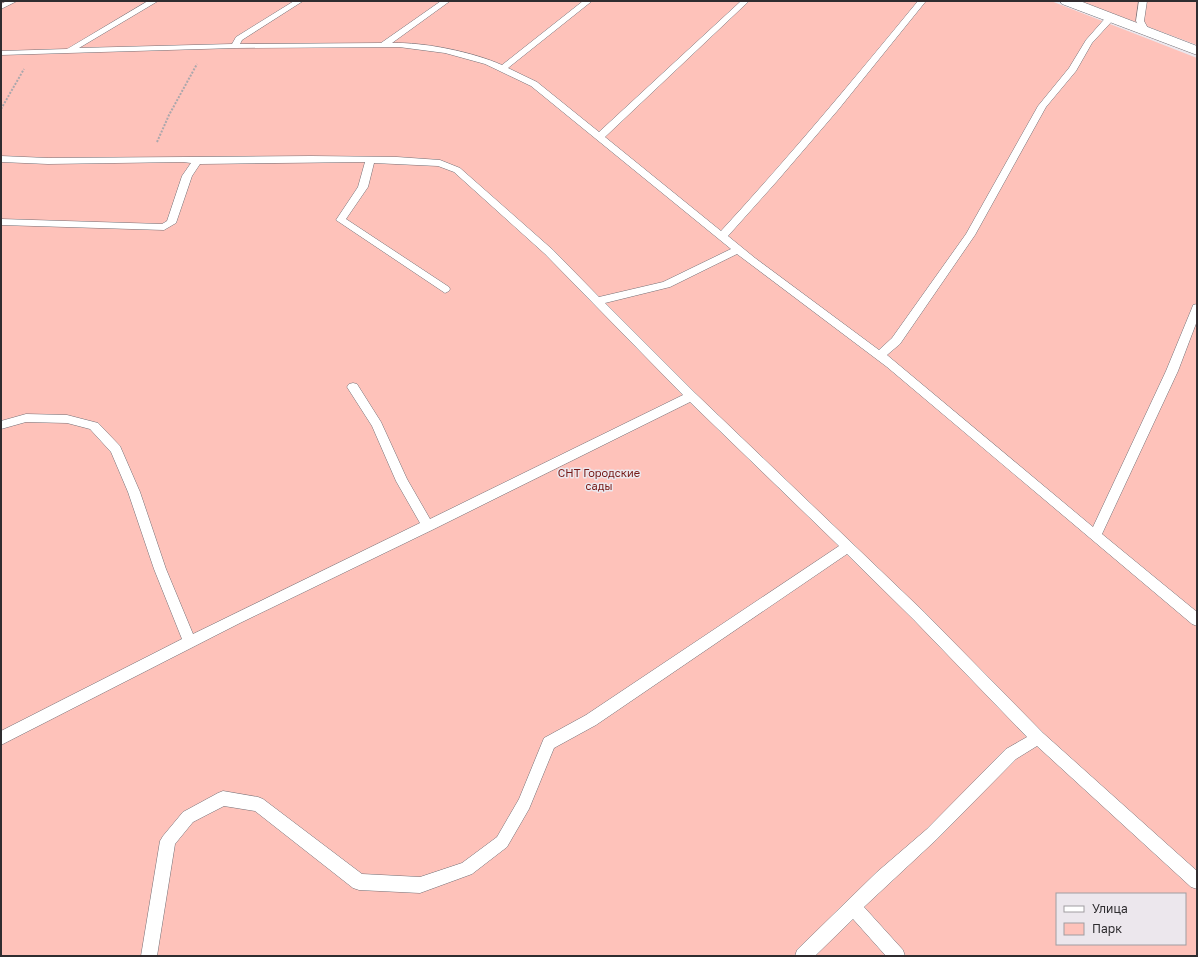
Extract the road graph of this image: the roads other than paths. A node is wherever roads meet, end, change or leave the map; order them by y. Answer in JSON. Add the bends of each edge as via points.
{"nodes":[{"id":1,"x":13,"y":1,"type":"edge"},
{"id":2,"x":154,"y":1,"type":"edge"},
{"id":3,"x":299,"y":1,"type":"edge"},
{"id":4,"x":446,"y":1,"type":"edge"},
{"id":5,"x":588,"y":1,"type":"edge"},
{"id":6,"x":745,"y":1,"type":"edge"},
{"id":7,"x":922,"y":1,"type":"edge"},
{"id":8,"x":1067,"y":1,"type":"edge"},
{"id":9,"x":1143,"y":1,"type":"edge"},
{"id":10,"x":1,"y":7,"type":"edge"},
{"id":11,"x":1111,"y":17,"type":"junction"},
{"id":12,"x":1145,"y":30,"type":"junction"},
{"id":13,"x":235,"y":46,"type":"junction"},
{"id":14,"x":383,"y":46,"type":"junction"},
{"id":15,"x":1197,"y":51,"type":"edge"},
{"id":16,"x":67,"y":52,"type":"junction"},
{"id":17,"x":1,"y":53,"type":"edge"},
{"id":18,"x":502,"y":69,"type":"junction"},
{"id":19,"x":598,"y":136,"type":"junction"},
{"id":20,"x":1,"y":159,"type":"edge"},
{"id":21,"x":370,"y":160,"type":"junction"},
{"id":22,"x":197,"y":161,"type":"junction"},
{"id":23,"x":1,"y":222,"type":"edge"},
{"id":24,"x":722,"y":236,"type":"junction"},
{"id":25,"x":738,"y":249,"type":"junction"},
{"id":26,"x":445,"y":289,"type":"dead end"},
{"id":27,"x":597,"y":301,"type":"junction"},
{"id":28,"x":1197,"y":308,"type":"edge"},
{"id":29,"x":880,"y":355,"type":"junction"},
{"id":30,"x":353,"y":387,"type":"dead end"},
{"id":31,"x":690,"y":396,"type":"junction"},
{"id":32,"x":1,"y":425,"type":"edge"},
{"id":33,"x":428,"y":526,"type":"junction"},
{"id":34,"x":1095,"y":536,"type":"junction"},
{"id":35,"x":848,"y":547,"type":"junction"},
{"id":36,"x":1197,"y":620,"type":"edge"},
{"id":37,"x":190,"y":642,"type":"junction"},
{"id":38,"x":1,"y":738,"type":"edge"},
{"id":39,"x":1038,"y":738,"type":"junction"},
{"id":40,"x":1197,"y":881,"type":"edge"},
{"id":41,"x":853,"y":907,"type":"junction"},
{"id":42,"x":149,"y":956,"type":"edge"},
{"id":43,"x":804,"y":956,"type":"edge"},
{"id":44,"x":896,"y":956,"type":"edge"}],
"edges":[{"from":1,"to":10,"type":"lane"},
{"from":2,"to":16,"type":"lane"},
{"from":3,"to":13,"type":"lane","via":[[239,39]]},
{"from":4,"to":14,"type":"lane"},
{"from":5,"to":18,"type":"lane"},
{"from":6,"to":19,"type":"lane"},
{"from":7,"to":24,"type":"lane","via":[[825,120]]},
{"from":8,"to":11,"type":"street"},
{"from":9,"to":12,"type":"lane","via":[[1140,21]]},
{"from":11,"to":12,"type":"street"},
{"from":11,"to":29,"type":"lane","via":[[1089,42],[1073,69],[1042,106],[970,235],[896,341]]},
{"from":12,"to":15,"type":"street"},
{"from":13,"to":14,"type":"lane"},
{"from":13,"to":16,"type":"lane"},
{"from":14,"to":18,"type":"lane","via":[[399,45],[445,51],[488,62]]},
{"from":16,"to":17,"type":"lane"},
{"from":18,"to":19,"type":"lane","via":[[534,84]]},
{"from":19,"to":24,"type":"lane"},
{"from":20,"to":22,"type":"lane","via":[[48,162],[183,159]]},
{"from":21,"to":22,"type":"lane"},
{"from":21,"to":26,"type":"lane","via":[[363,187],[340,220]]},
{"from":21,"to":27,"type":"lane","via":[[440,163],[457,170],[543,247]]},
{"from":22,"to":23,"type":"lane","via":[[187,176],[171,222],[164,227]]},
{"from":24,"to":25,"type":"lane"},
{"from":25,"to":27,"type":"lane","via":[[666,285]]},
{"from":25,"to":29,"type":"lane"},
{"from":27,"to":31,"type":"lane"},
{"from":28,"to":34,"type":"lane","via":[[1172,371]]},
{"from":29,"to":34,"type":"lane"},
{"from":30,"to":33,"type":"lane","via":[[377,425],[402,481]]},
{"from":31,"to":33,"type":"lane"},
{"from":31,"to":35,"type":"lane"},
{"from":32,"to":37,"type":"lane","via":[[26,418],[67,419],[94,426],[116,449]]},
{"from":33,"to":37,"type":"lane"},
{"from":34,"to":36,"type":"lane"},
{"from":35,"to":39,"type":"lane"},
{"from":35,"to":42,"type":"lane","via":[[591,720],[549,743],[524,804],[502,842],[467,868],[420,885],[359,882],[258,804],[222,798],[188,817],[168,841]]},
{"from":37,"to":38,"type":"lane"},
{"from":39,"to":40,"type":"lane"},
{"from":39,"to":41,"type":"lane","via":[[1011,754],[932,834]]},
{"from":41,"to":43,"type":"lane"},
{"from":41,"to":44,"type":"lane"}]}
